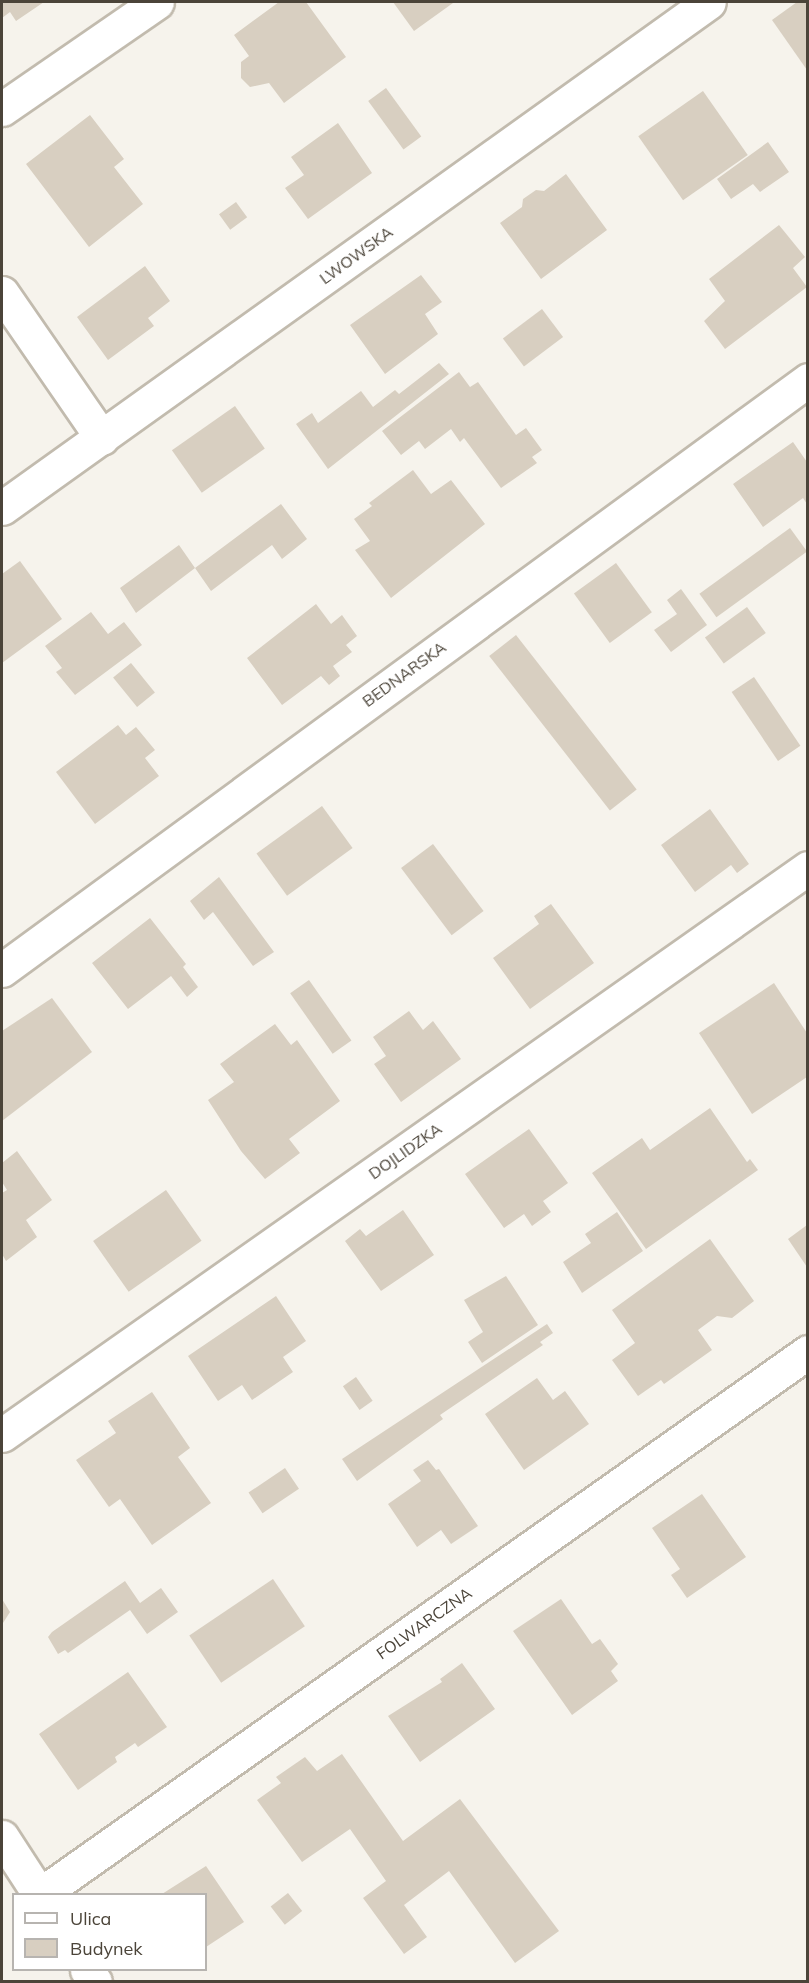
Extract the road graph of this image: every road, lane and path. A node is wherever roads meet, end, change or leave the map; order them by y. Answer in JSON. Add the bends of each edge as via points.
{"nodes":[{"id":1,"x":157,"y":2,"type":"edge"},
{"id":2,"x":709,"y":2,"type":"edge"},
{"id":3,"x":2,"y":109,"type":"edge"},
{"id":4,"x":2,"y":293,"type":"edge"},
{"id":5,"x":807,"y":380,"type":"edge"},
{"id":6,"x":102,"y":438,"type":"junction"},
{"id":7,"x":2,"y":508,"type":"edge"},
{"id":8,"x":807,"y":867,"type":"edge"},
{"id":9,"x":2,"y":970,"type":"edge"},
{"id":10,"x":807,"y":1352,"type":"edge"},
{"id":11,"x":2,"y":1434,"type":"edge"},
{"id":12,"x":2,"y":1837,"type":"edge"},
{"id":13,"x":39,"y":1893,"type":"edge"},
{"id":14,"x":41,"y":1893,"type":"edge"}],
"edges":[{"from":1,"to":3,"type":"street"},
{"from":2,"to":6,"type":"street","name":"LWOWSKA"},
{"from":4,"to":6,"type":"street"},
{"from":5,"to":9,"type":"street","name":"BEDNARSKA"},
{"from":6,"to":7,"type":"street","name":"LWOWSKA"},
{"from":8,"to":11,"type":"street","name":"DOJLIDZKA"},
{"from":10,"to":14,"type":"street","name":"FOLWARCZNA"},
{"from":12,"to":13,"type":"street"}]}
